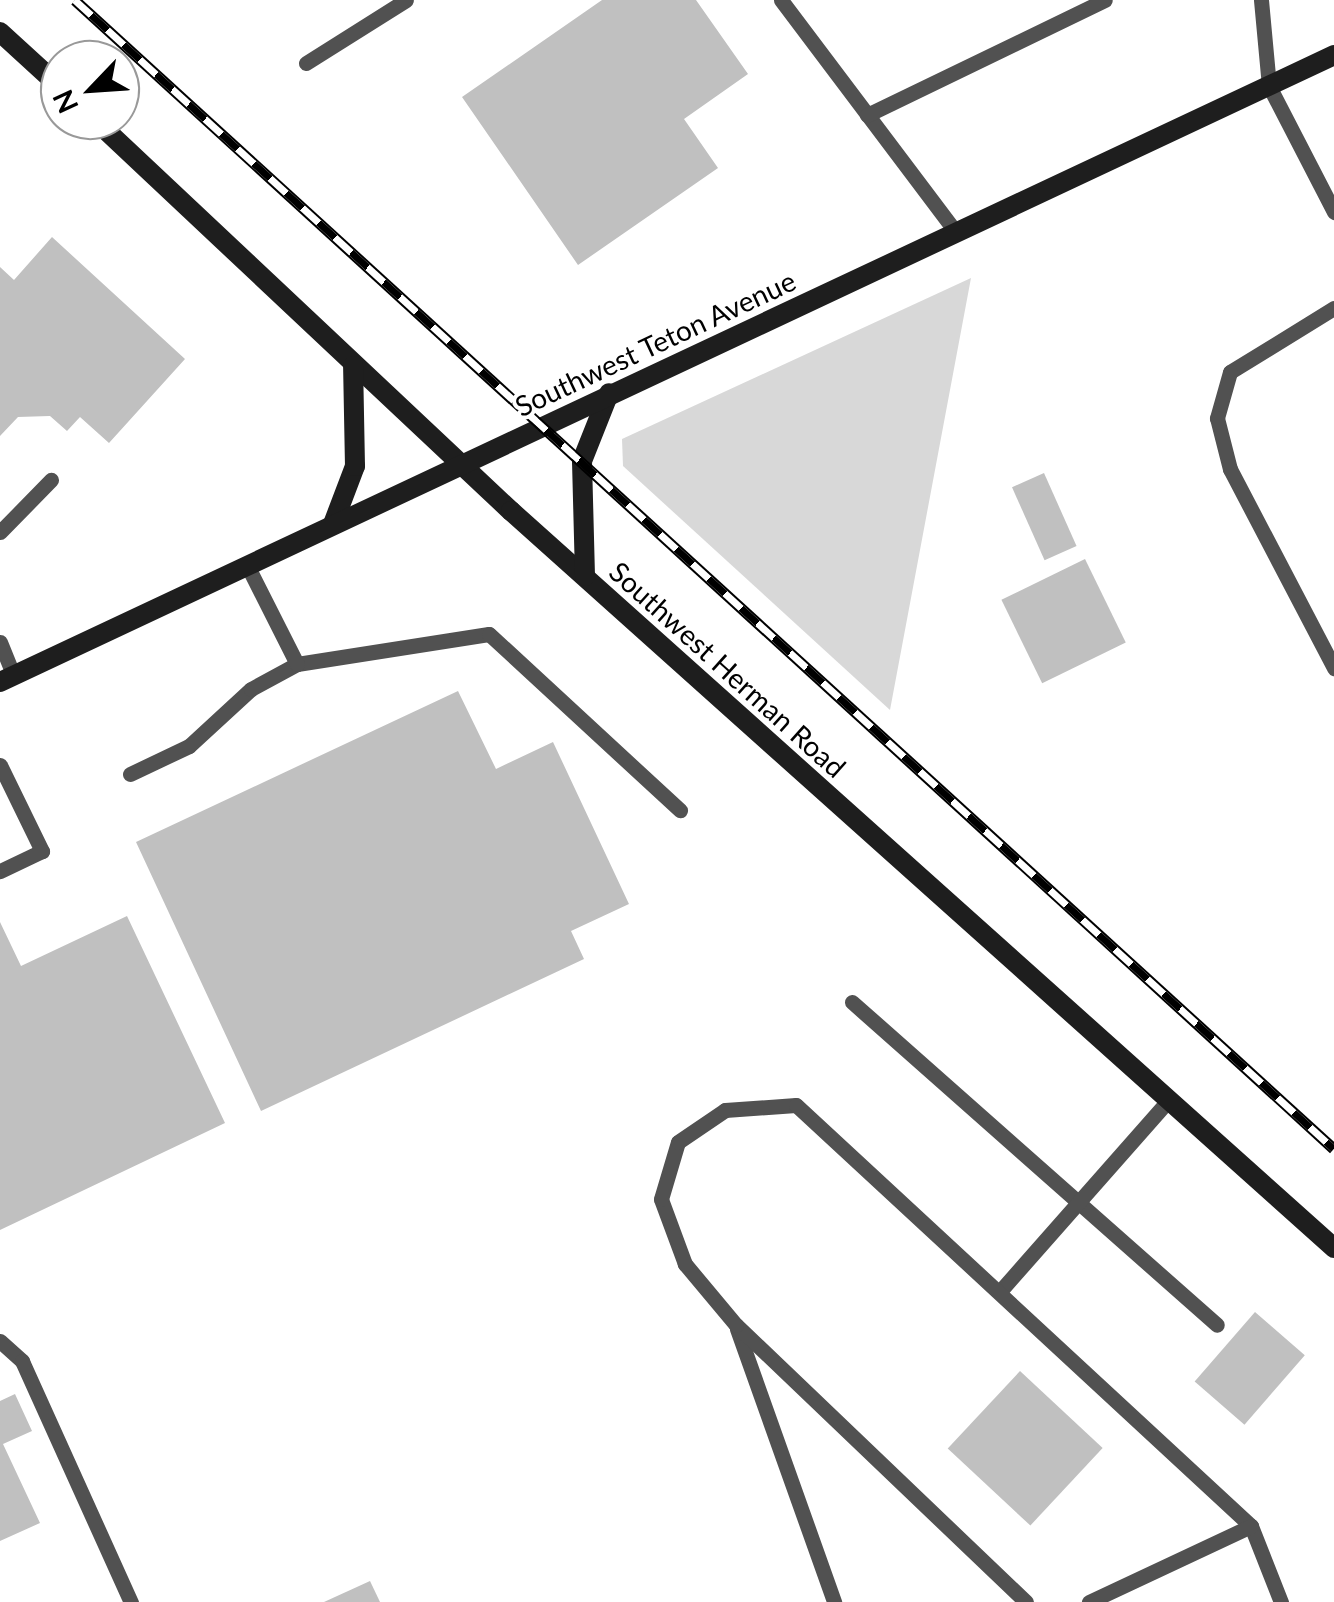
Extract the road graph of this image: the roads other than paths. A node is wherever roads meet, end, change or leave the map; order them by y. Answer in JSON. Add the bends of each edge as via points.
{"nodes":[{"id":1,"x":406,"y":0,"type":"edge"},
{"id":2,"x":781,"y":0,"type":"edge"},
{"id":3,"x":1105,"y":0,"type":"edge"},
{"id":4,"x":1261,"y":0,"type":"edge"},
{"id":5,"x":0,"y":32,"type":"edge"},
{"id":6,"x":1334,"y":55,"type":"edge"},
{"id":7,"x":306,"y":63,"type":"dead end"},
{"id":8,"x":40,"y":69,"type":"edge"},
{"id":9,"x":1269,"y":86,"type":"junction"},
{"id":10,"x":868,"y":114,"type":"junction"},
{"id":11,"x":116,"y":140,"type":"edge"},
{"id":12,"x":1334,"y":212,"type":"edge"},
{"id":13,"x":956,"y":232,"type":"junction"},
{"id":14,"x":1334,"y":308,"type":"edge"},
{"id":15,"x":353,"y":366,"type":"junction"},
{"id":16,"x":609,"y":393,"type":"junction"},
{"id":17,"x":461,"y":464,"type":"junction"},
{"id":18,"x":51,"y":480,"type":"dead end"},
{"id":19,"x":333,"y":524,"type":"junction"},
{"id":20,"x":0,"y":532,"type":"edge"},
{"id":21,"x":246,"y":565,"type":"junction"},
{"id":22,"x":586,"y":576,"type":"junction"},
{"id":23,"x":0,"y":642,"type":"edge"},
{"id":24,"x":297,"y":664,"type":"junction"},
{"id":25,"x":1334,"y":668,"type":"edge"},
{"id":26,"x":7,"y":679,"type":"edge"},
{"id":27,"x":0,"y":764,"type":"edge"},
{"id":28,"x":130,"y":774,"type":"dead end"},
{"id":29,"x":6,"y":790,"type":"edge"},
{"id":30,"x":680,"y":810,"type":"dead end"},
{"id":31,"x":0,"y":871,"type":"edge"},
{"id":32,"x":852,"y":1002,"type":"dead end"},
{"id":33,"x":1168,"y":1101,"type":"junction"},
{"id":34,"x":1078,"y":1202,"type":"junction"},
{"id":35,"x":1334,"y":1248,"type":"edge"},
{"id":36,"x":1002,"y":1290,"type":"junction"},
{"id":37,"x":736,"y":1325,"type":"junction"},
{"id":38,"x":1217,"y":1325,"type":"dead end"},
{"id":39,"x":0,"y":1341,"type":"edge"},
{"id":40,"x":1251,"y":1526,"type":"junction"},
{"id":41,"x":131,"y":1602,"type":"edge"},
{"id":42,"x":834,"y":1602,"type":"edge"},
{"id":43,"x":1026,"y":1602,"type":"edge"},
{"id":44,"x":1089,"y":1602,"type":"edge"},
{"id":45,"x":1281,"y":1602,"type":"edge"}],
"edges":[{"from":1,"to":7,"type":"lane"},
{"from":2,"to":10,"type":"lane"},
{"from":3,"to":10,"type":"lane"},
{"from":4,"to":9,"type":"lane"},
{"from":5,"to":8,"type":"main road"},
{"from":6,"to":9,"type":"main road","name":"Southwest Teton Avenue"},
{"from":9,"to":12,"type":"lane"},
{"from":9,"to":13,"type":"main road","name":"Southwest Teton Avenue"},
{"from":10,"to":13,"type":"lane"},
{"from":11,"to":15,"type":"main road","name":"Southwest Herman Road"},
{"from":13,"to":16,"type":"main road","name":"Southwest Teton Avenue"},
{"from":14,"to":25,"type":"lane","via":[[1230,372],[1217,418],[1230,469]]},
{"from":15,"to":17,"type":"main road","name":"Southwest Herman Road"},
{"from":15,"to":19,"type":"main road","via":[[355,466]]},
{"from":16,"to":17,"type":"main road","name":"Southwest Teton Avenue"},
{"from":16,"to":22,"type":"main road","via":[[582,461]]},
{"from":17,"to":19,"type":"main road","name":"Southwest Teton Avenue"},
{"from":17,"to":22,"type":"main road","name":"Southwest Herman Road"},
{"from":18,"to":20,"type":"lane"},
{"from":19,"to":21,"type":"main road","name":"Southwest Teton Avenue"},
{"from":21,"to":24,"type":"lane"},
{"from":21,"to":26,"type":"main road","name":"Southwest Teton Avenue"},
{"from":22,"to":33,"type":"main road","name":"Southwest Herman Road"},
{"from":23,"to":26,"type":"lane"},
{"from":24,"to":28,"type":"lane","via":[[251,689],[189,746]]},
{"from":24,"to":30,"type":"lane","via":[[489,634]]},
{"from":27,"to":29,"type":"lane"},
{"from":29,"to":31,"type":"lane","via":[[42,851]]},
{"from":32,"to":34,"type":"lane"},
{"from":33,"to":34,"type":"lane"},
{"from":33,"to":35,"type":"main road","name":"Southwest Herman Road"},
{"from":34,"to":36,"type":"lane"},
{"from":34,"to":38,"type":"lane"},
{"from":36,"to":37,"type":"lane","via":[[796,1105],[760,1101],[726,1110],[678,1142],[665,1166],[661,1198],[685,1264]]},
{"from":36,"to":40,"type":"lane"},
{"from":37,"to":42,"type":"lane"},
{"from":37,"to":43,"type":"lane"},
{"from":39,"to":41,"type":"lane","via":[[22,1361]]},
{"from":40,"to":44,"type":"lane"},
{"from":40,"to":45,"type":"lane"}]}
